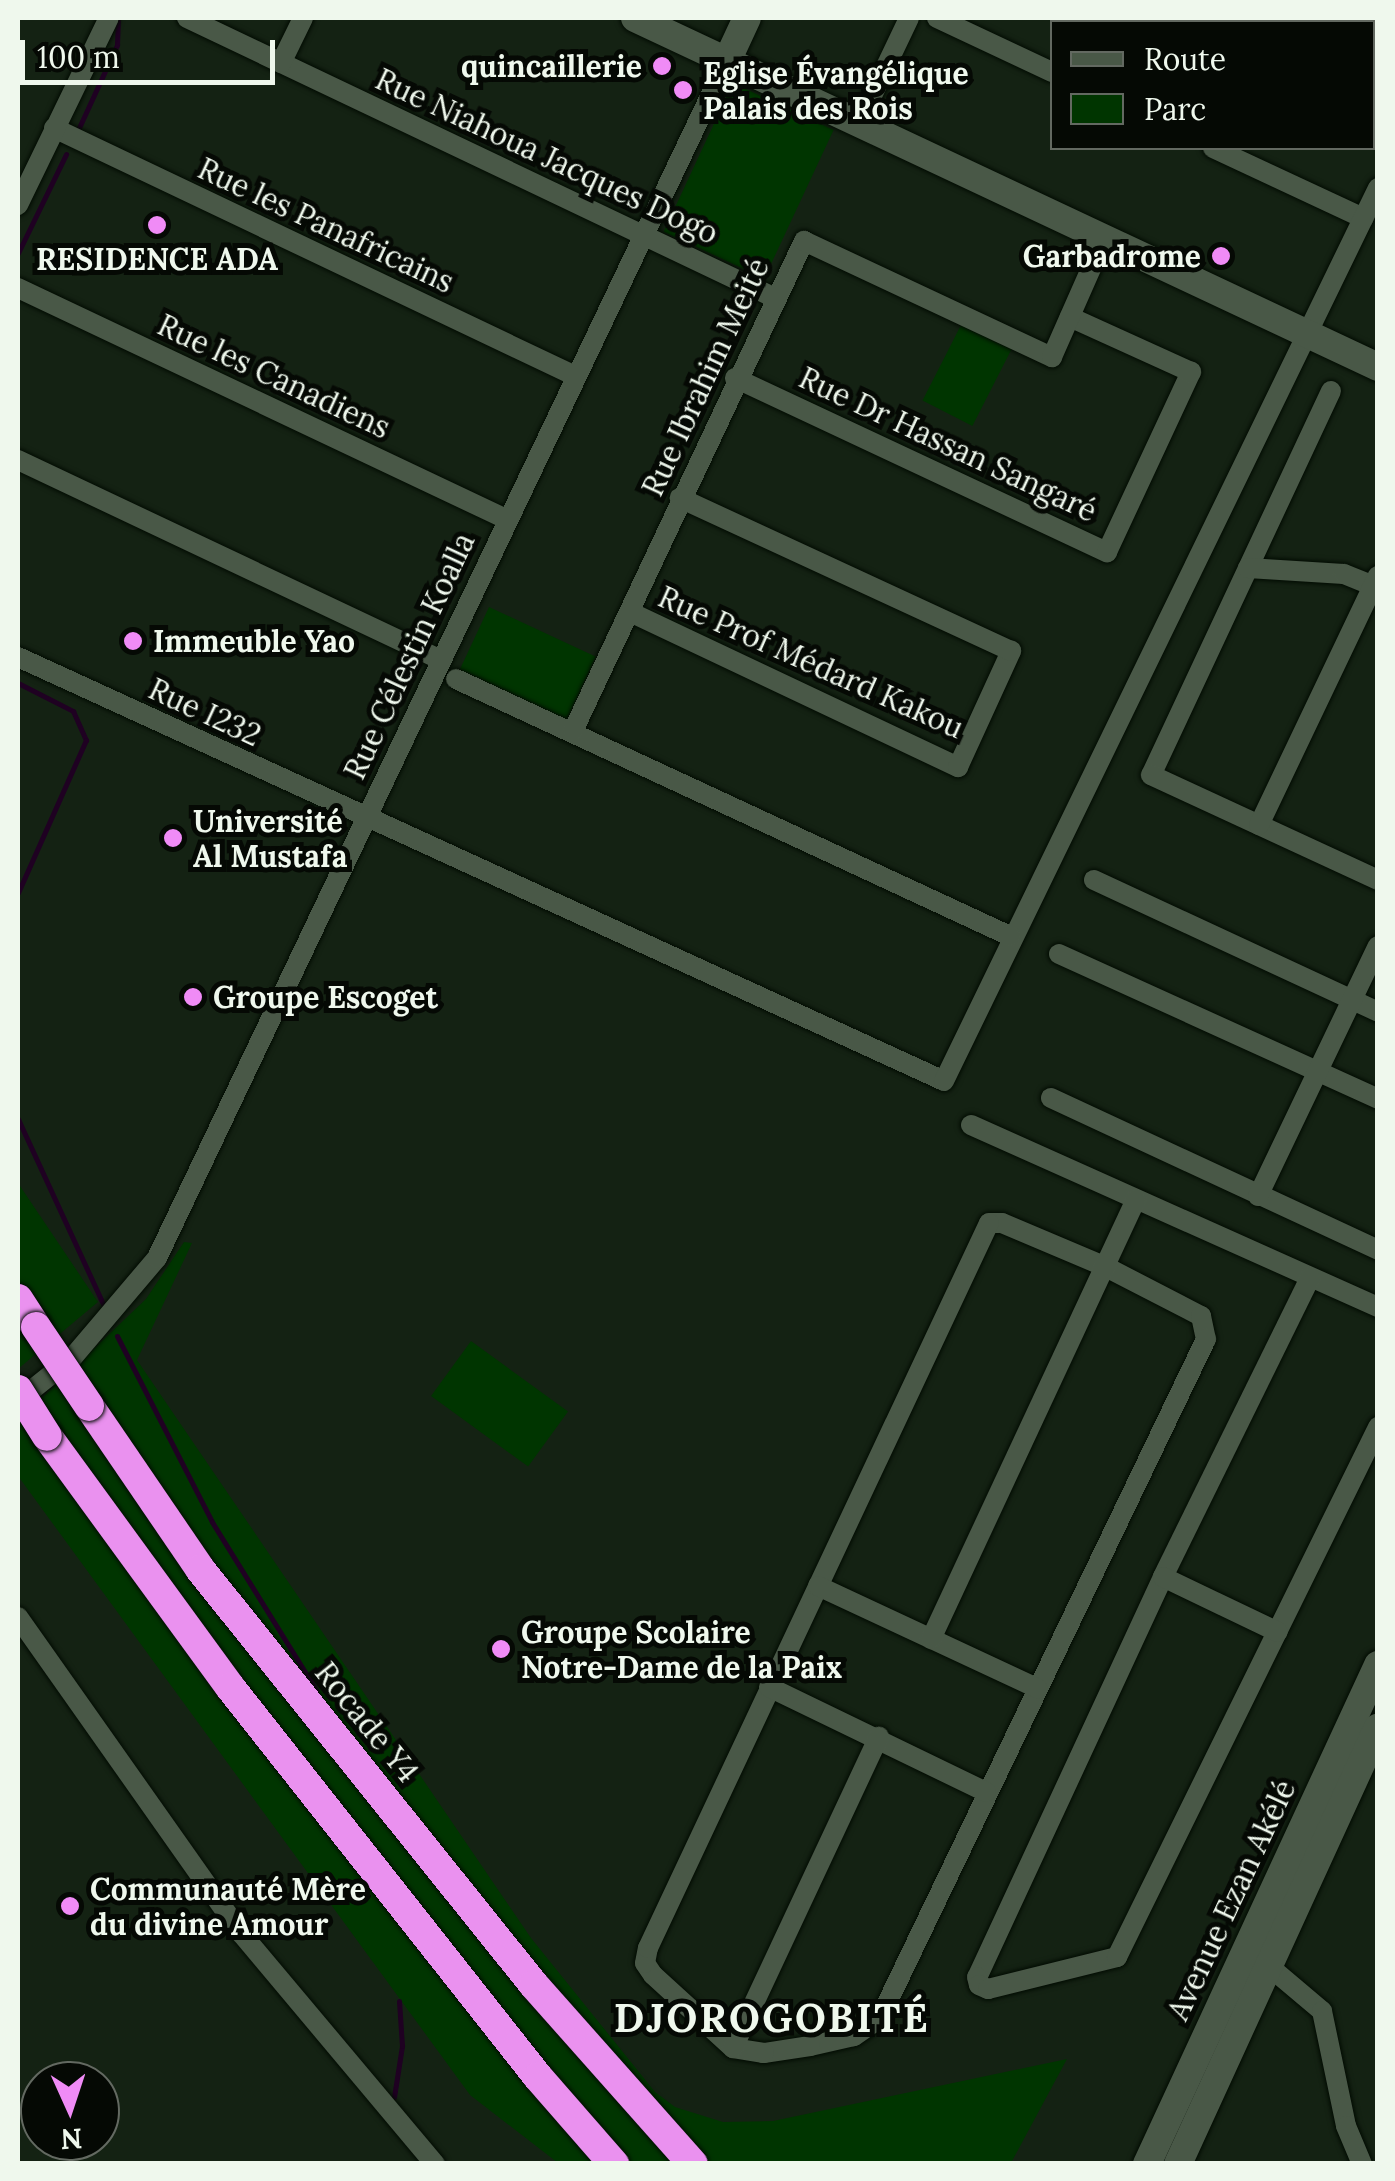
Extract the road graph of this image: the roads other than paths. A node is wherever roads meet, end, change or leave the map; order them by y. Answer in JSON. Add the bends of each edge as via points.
{"nodes":[{"id":1,"x":108,"y":18,"type":"edge"},
{"id":2,"x":187,"y":18,"type":"edge"},
{"id":3,"x":303,"y":18,"type":"edge"},
{"id":4,"x":635,"y":18,"type":"edge"},
{"id":5,"x":746,"y":18,"type":"edge"},
{"id":6,"x":909,"y":18,"type":"edge"},
{"id":7,"x":937,"y":18,"type":"edge"},
{"id":8,"x":727,"y":61,"type":"junction"},
{"id":9,"x":281,"y":62,"type":"junction"},
{"id":10,"x":1050,"y":71,"type":"edge"},
{"id":11,"x":859,"y":123,"type":"junction"},
{"id":12,"x":54,"y":128,"type":"junction"},
{"id":13,"x":1217,"y":150,"type":"edge"},
{"id":14,"x":1378,"y":188,"type":"edge"},
{"id":15,"x":18,"y":205,"type":"edge"},
{"id":16,"x":1363,"y":218,"type":"junction"},
{"id":17,"x":641,"y":233,"type":"junction"},
{"id":18,"x":1102,"y":245,"type":"junction"},
{"id":19,"x":18,"y":288,"type":"edge"},
{"id":20,"x":773,"y":297,"type":"junction"},
{"id":21,"x":1070,"y":317,"type":"junction"},
{"id":22,"x":1308,"y":334,"type":"junction"},
{"id":23,"x":1378,"y":368,"type":"edge"},
{"id":24,"x":573,"y":376,"type":"junction"},
{"id":25,"x":735,"y":378,"type":"junction"},
{"id":26,"x":1330,"y":392,"type":"dead end"},
{"id":27,"x":18,"y":460,"type":"edge"},
{"id":28,"x":680,"y":498,"type":"junction"},
{"id":29,"x":506,"y":519,"type":"junction"},
{"id":30,"x":1248,"y":568,"type":"junction"},
{"id":31,"x":1375,"y":580,"type":"edge"},
{"id":32,"x":630,"y":612,"type":"junction"},
{"id":33,"x":18,"y":656,"type":"edge"},
{"id":34,"x":441,"y":660,"type":"junction"},
{"id":35,"x":456,"y":679,"type":"dead end"},
{"id":36,"x":573,"y":731,"type":"junction"},
{"id":37,"x":369,"y":816,"type":"junction"},
{"id":38,"x":1259,"y":825,"type":"junction"},
{"id":39,"x":1375,"y":873,"type":"edge"},
{"id":40,"x":1094,"y":880,"type":"dead end"},
{"id":41,"x":1010,"y":936,"type":"junction"},
{"id":42,"x":1378,"y":946,"type":"edge"},
{"id":43,"x":1060,"y":954,"type":"dead end"},
{"id":44,"x":1352,"y":1000,"type":"junction"},
{"id":45,"x":1378,"y":1012,"type":"edge"},
{"id":46,"x":1318,"y":1073,"type":"junction"},
{"id":47,"x":1050,"y":1098,"type":"dead end"},
{"id":48,"x":1378,"y":1099,"type":"edge"},
{"id":49,"x":971,"y":1125,"type":"dead end"},
{"id":50,"x":1258,"y":1196,"type":"junction"},
{"id":51,"x":1136,"y":1199,"type":"junction"},
{"id":52,"x":1378,"y":1250,"type":"edge"},
{"id":53,"x":1106,"y":1268,"type":"junction"},
{"id":54,"x":1310,"y":1278,"type":"junction"},
{"id":55,"x":18,"y":1299,"type":"edge"},
{"id":56,"x":1378,"y":1307,"type":"edge"},
{"id":57,"x":18,"y":1390,"type":"edge"},
{"id":58,"x":18,"y":1401,"type":"edge"},
{"id":59,"x":1378,"y":1427,"type":"edge"},
{"id":60,"x":1164,"y":1577,"type":"junction"},
{"id":61,"x":818,"y":1586,"type":"junction"},
{"id":62,"x":18,"y":1617,"type":"edge"},
{"id":63,"x":1278,"y":1632,"type":"junction"},
{"id":64,"x":931,"y":1639,"type":"junction"},
{"id":65,"x":1378,"y":1665,"type":"edge"},
{"id":66,"x":769,"y":1687,"type":"junction"},
{"id":67,"x":1037,"y":1688,"type":"junction"},
{"id":68,"x":1378,"y":1728,"type":"edge"},
{"id":69,"x":879,"y":1737,"type":"junction"},
{"id":70,"x":986,"y":1792,"type":"junction"},
{"id":71,"x":1244,"y":1950,"type":"junction"},
{"id":72,"x":1268,"y":1964,"type":"junction"},
{"id":73,"x":733,"y":2048,"type":"junction"},
{"id":74,"x":640,"y":2109,"type":"junction"},
{"id":75,"x":608,"y":2160,"type":"edge"},
{"id":76,"x":436,"y":2164,"type":"edge"},
{"id":77,"x":693,"y":2164,"type":"edge"},
{"id":78,"x":715,"y":2164,"type":"edge"},
{"id":79,"x":1147,"y":2164,"type":"edge"},
{"id":80,"x":1178,"y":2164,"type":"edge"},
{"id":81,"x":1362,"y":2164,"type":"edge"}],
"edges":[{"from":1,"to":12,"type":"street"},
{"from":2,"to":9,"type":"street","name":"Rue Niahoua Jacques Dogo"},
{"from":3,"to":9,"type":"street"},
{"from":4,"to":8,"type":"main road"},
{"from":5,"to":8,"type":"main road"},
{"from":6,"to":11,"type":"street"},
{"from":7,"to":10,"type":"street"},
{"from":8,"to":11,"type":"main road"},
{"from":8,"to":17,"type":"street","name":"Rue Célestin Koalla"},
{"from":9,"to":17,"type":"street","name":"Rue Niahoua Jacques Dogo"},
{"from":11,"to":18,"type":"main road"},
{"from":12,"to":15,"type":"street"},
{"from":12,"to":24,"type":"street","name":"Rue les Panafricains"},
{"from":13,"to":16,"type":"street"},
{"from":14,"to":16,"type":"street"},
{"from":16,"to":22,"type":"street"},
{"from":17,"to":20,"type":"street","name":"Rue Niahoua Jacques Dogo"},
{"from":17,"to":24,"type":"street","name":"Rue Célestin Koalla"},
{"from":18,"to":21,"type":"street","name":"Rue Ibrahim Meité"},
{"from":18,"to":22,"type":"main road"},
{"from":19,"to":29,"type":"street","name":"Rue les Canadiens"},
{"from":20,"to":21,"type":"street","name":"Rue Ibrahim Meité","via":[[804,240],[1052,356]]},
{"from":20,"to":25,"type":"street","name":"Rue Ibrahim Meité"},
{"from":21,"to":25,"type":"street","name":"Rue Dr Hassan Sangaré","via":[[1192,372],[1107,552]]},
{"from":22,"to":23,"type":"main road"},
{"from":22,"to":41,"type":"street"},
{"from":24,"to":29,"type":"street","name":"Rue Célestin Koalla"},
{"from":25,"to":28,"type":"street","name":"Rue Ibrahim Meité"},
{"from":26,"to":30,"type":"street"},
{"from":27,"to":34,"type":"street"},
{"from":28,"to":32,"type":"street","name":"Rue Ibrahim Meité"},
{"from":28,"to":32,"type":"street","name":"Rue Prof Médard Kakou","via":[[1011,651],[958,767]]},
{"from":29,"to":34,"type":"street","name":"Rue Célestin Koalla"},
{"from":30,"to":31,"type":"street"},
{"from":30,"to":38,"type":"street","via":[[1152,775]]},
{"from":31,"to":38,"type":"street"},
{"from":32,"to":36,"type":"street","name":"Rue Ibrahim Meité"},
{"from":33,"to":37,"type":"street","name":"Rue I232"},
{"from":34,"to":37,"type":"street","name":"Rue Célestin Koalla"},
{"from":35,"to":36,"type":"street"},
{"from":36,"to":41,"type":"street"},
{"from":37,"to":41,"type":"street","name":"Rue I232","via":[[944,1081]]},
{"from":37,"to":58,"type":"street","name":"Rue Célestin Koalla","via":[[157,1258],[72,1357]]},
{"from":38,"to":39,"type":"street"},
{"from":40,"to":44,"type":"street"},
{"from":42,"to":44,"type":"street"},
{"from":43,"to":46,"type":"street"},
{"from":44,"to":45,"type":"street"},
{"from":44,"to":46,"type":"street"},
{"from":46,"to":48,"type":"street"},
{"from":46,"to":50,"type":"street"},
{"from":47,"to":50,"type":"street"},
{"from":49,"to":51,"type":"street"},
{"from":50,"to":52,"type":"street"},
{"from":51,"to":53,"type":"street"},
{"from":51,"to":54,"type":"street"},
{"from":53,"to":61,"type":"street","via":[[1002,1223],[984,1227]]},
{"from":53,"to":64,"type":"street"},
{"from":53,"to":67,"type":"street","via":[[1201,1316],[1208,1332]]},
{"from":54,"to":56,"type":"street"},
{"from":54,"to":60,"type":"street"},
{"from":55,"to":74,"type":"highway","name":"Rocade Y4","bridge":true,"via":[[200,1570]]},
{"from":57,"to":75,"type":"highway","bridge":true,"via":[[219,1672]]},
{"from":59,"to":63,"type":"street"},
{"from":60,"to":63,"type":"street"},
{"from":60,"to":63,"type":"street","via":[[976,1977],[988,1989],[1117,1958]]},
{"from":61,"to":64,"type":"street"},
{"from":61,"to":66,"type":"street"},
{"from":62,"to":76,"type":"street","via":[[241,1933]]},
{"from":64,"to":67,"type":"street"},
{"from":65,"to":71,"type":"main road","name":"Avenue Ezan Akélé"},
{"from":66,"to":69,"type":"street"},
{"from":66,"to":73,"type":"street","via":[[645,1963],[708,2032]]},
{"from":67,"to":70,"type":"street"},
{"from":68,"to":72,"type":"main road","name":"Avenue Ezan Akélé"},
{"from":69,"to":70,"type":"street"},
{"from":69,"to":73,"type":"street"},
{"from":70,"to":73,"type":"street","via":[[870,2029],[764,2053]]},
{"from":71,"to":72,"type":"street"},
{"from":71,"to":79,"type":"main road","name":"Avenue Ezan Akélé"},
{"from":72,"to":80,"type":"main road","name":"Avenue Ezan Akélé"},
{"from":72,"to":81,"type":"street","via":[[1322,2011],[1346,2126]]},
{"from":74,"to":77,"type":"highway","name":"Rocade Y4"},
{"from":74,"to":78,"type":"highway"}]}
